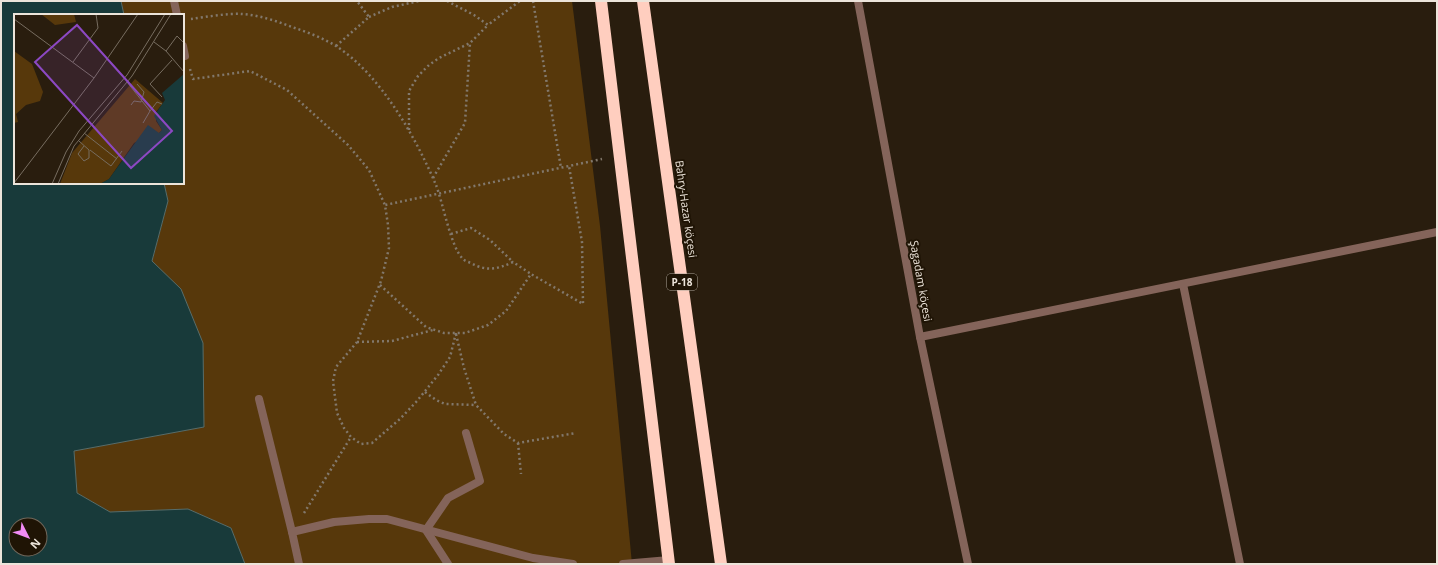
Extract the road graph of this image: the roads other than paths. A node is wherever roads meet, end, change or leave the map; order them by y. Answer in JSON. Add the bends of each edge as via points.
{"nodes":[{"id":1,"x":174,"y":1,"type":"edge"},
{"id":2,"x":602,"y":1,"type":"edge"},
{"id":3,"x":643,"y":1,"type":"edge"},
{"id":4,"x":858,"y":1,"type":"edge"},
{"id":5,"x":176,"y":14,"type":"edge"},
{"id":6,"x":184,"y":51,"type":"edge"},
{"id":7,"x":185,"y":56,"type":"road end"},
{"id":8,"x":1437,"y":232,"type":"edge"},
{"id":9,"x":1183,"y":284,"type":"junction"},
{"id":10,"x":920,"y":337,"type":"junction"},
{"id":11,"x":259,"y":399,"type":"dead end"},
{"id":12,"x":466,"y":433,"type":"dead end"},
{"id":13,"x":426,"y":530,"type":"junction"},
{"id":14,"x":292,"y":532,"type":"junction"},
{"id":15,"x":669,"y":562,"type":"edge"},
{"id":16,"x":299,"y":564,"type":"edge"},
{"id":17,"x":448,"y":564,"type":"edge"},
{"id":18,"x":572,"y":564,"type":"edge"},
{"id":19,"x":623,"y":564,"type":"edge"},
{"id":20,"x":721,"y":564,"type":"edge"},
{"id":21,"x":968,"y":564,"type":"edge"},
{"id":22,"x":1240,"y":564,"type":"edge"}],
"edges":[{"from":1,"to":5,"type":"street"},
{"from":2,"to":15,"type":"highway"},
{"from":3,"to":20,"type":"highway","name":"Bahry-Hazar köçesi","number":"P-18"},
{"from":4,"to":10,"type":"street","name":"Şagadam köçesi"},
{"from":6,"to":7,"type":"street"},
{"from":8,"to":9,"type":"street"},
{"from":9,"to":10,"type":"street"},
{"from":9,"to":22,"type":"street"},
{"from":10,"to":21,"type":"street","name":"Şagadam köçesi"},
{"from":11,"to":14,"type":"street"},
{"from":12,"to":13,"type":"street","via":[[480,481],[448,498]]},
{"from":13,"to":14,"type":"street","via":[[387,519],[369,519],[334,522]]},
{"from":13,"to":17,"type":"street"},
{"from":13,"to":18,"type":"street","via":[[533,558]]},
{"from":14,"to":16,"type":"street"},
{"from":15,"to":19,"type":"street"}]}
